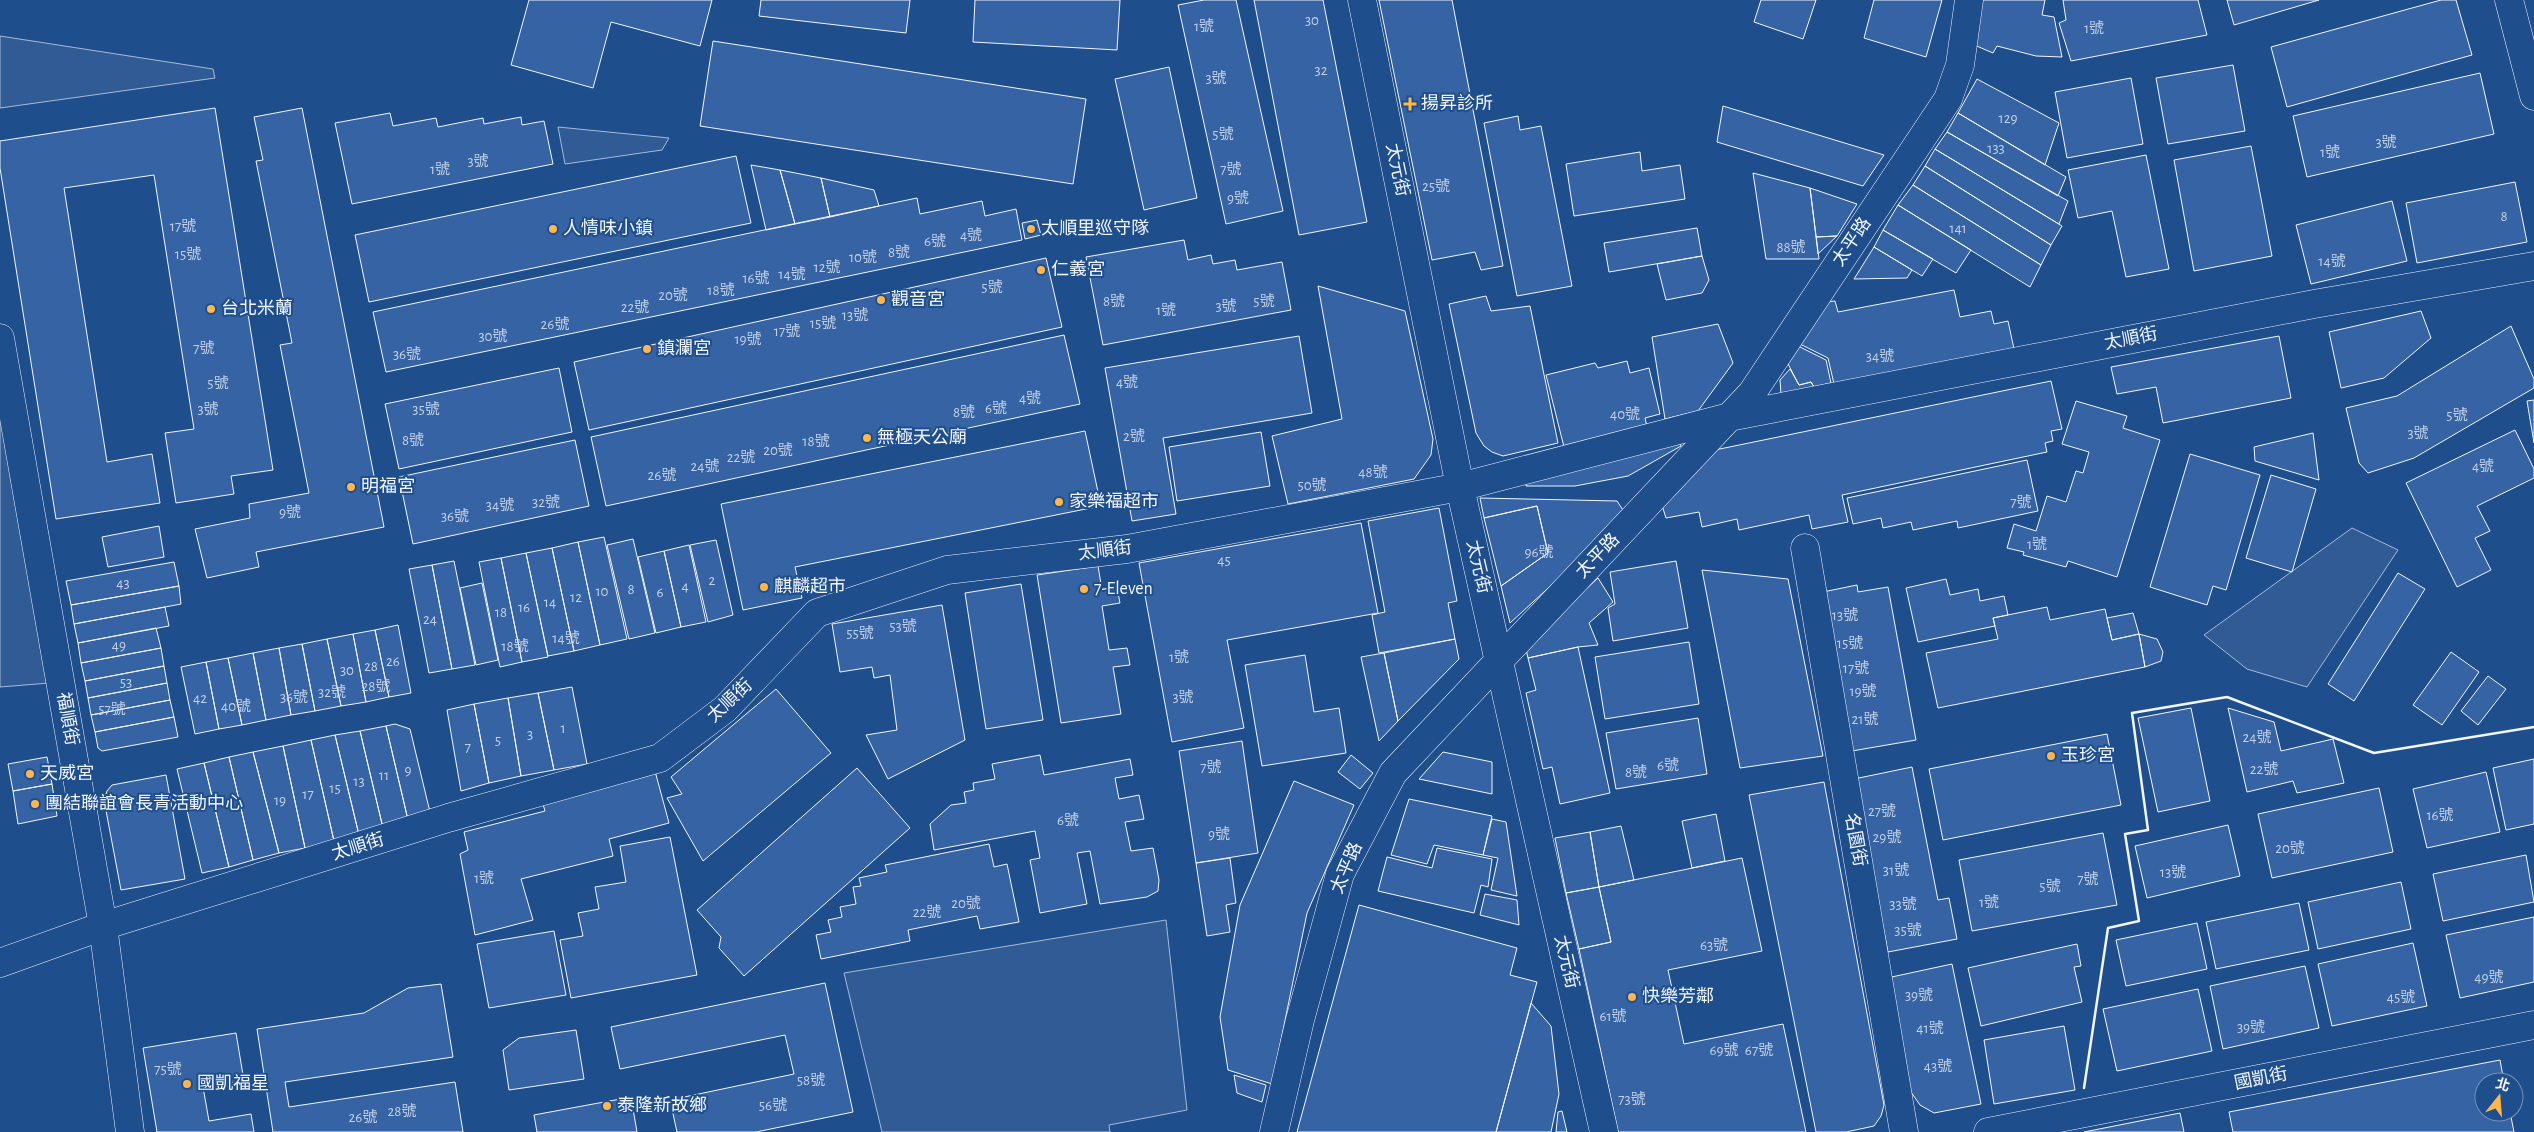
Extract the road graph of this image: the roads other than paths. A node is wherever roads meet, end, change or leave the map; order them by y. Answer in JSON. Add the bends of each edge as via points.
{"nodes":[{"id":1,"x":1362,"y":0,"type":"edge"},
{"id":2,"x":1969,"y":0,"type":"edge"},
{"id":3,"x":2509,"y":0,"type":"edge"},
{"id":4,"x":2534,"y":96,"type":"edge"},
{"id":5,"x":2534,"y":266,"type":"edge"},
{"id":6,"x":0,"y":338,"type":"edge"},
{"id":7,"x":1729,"y":417,"type":"junction"},
{"id":8,"x":1460,"y":487,"type":"junction"},
{"id":9,"x":1805,"y":548,"type":"dead end"},
{"id":10,"x":1499,"y":660,"type":"junction"},
{"id":11,"x":103,"y":926,"type":"junction"},
{"id":12,"x":0,"y":963,"type":"edge"},
{"id":13,"x":2534,"y":1025,"type":"edge"},
{"id":14,"x":130,"y":1132,"type":"edge"},
{"id":15,"x":1274,"y":1132,"type":"edge"},
{"id":16,"x":1604,"y":1132,"type":"edge"},
{"id":17,"x":1904,"y":1132,"type":"edge"},
{"id":18,"x":1988,"y":1132,"type":"edge"}],
"edges":[{"from":1,"to":8,"type":"street","name":"太元街"},
{"from":2,"to":7,"type":"street","name":"太平路","via":[[1960,65],[1948,99],[1752,393]]},
{"from":3,"to":4,"type":"street"},
{"from":5,"to":7,"type":"street","name":"太順街","via":[[2314,304]]},
{"from":6,"to":11,"type":"street","name":"福順街"},
{"from":7,"to":8,"type":"street","name":"太順街"},
{"from":7,"to":10,"type":"street","name":"太平路"},
{"from":8,"to":10,"type":"street","name":"太元街"},
{"from":8,"to":11,"type":"street","name":"太順街","via":[[1127,549],[947,570],[817,613],[725,709],[660,758],[448,818]]},
{"from":9,"to":17,"type":"street","name":"名園街"},
{"from":10,"to":15,"type":"street","name":"太平路","via":[[1393,773],[1340,874],[1300,1020]]},
{"from":10,"to":16,"type":"street","name":"太元街"},
{"from":11,"to":12,"type":"street","name":"太順街"},
{"from":11,"to":14,"type":"street","name":"福順街"},
{"from":13,"to":18,"type":"street","name":"國凱街"}]}
